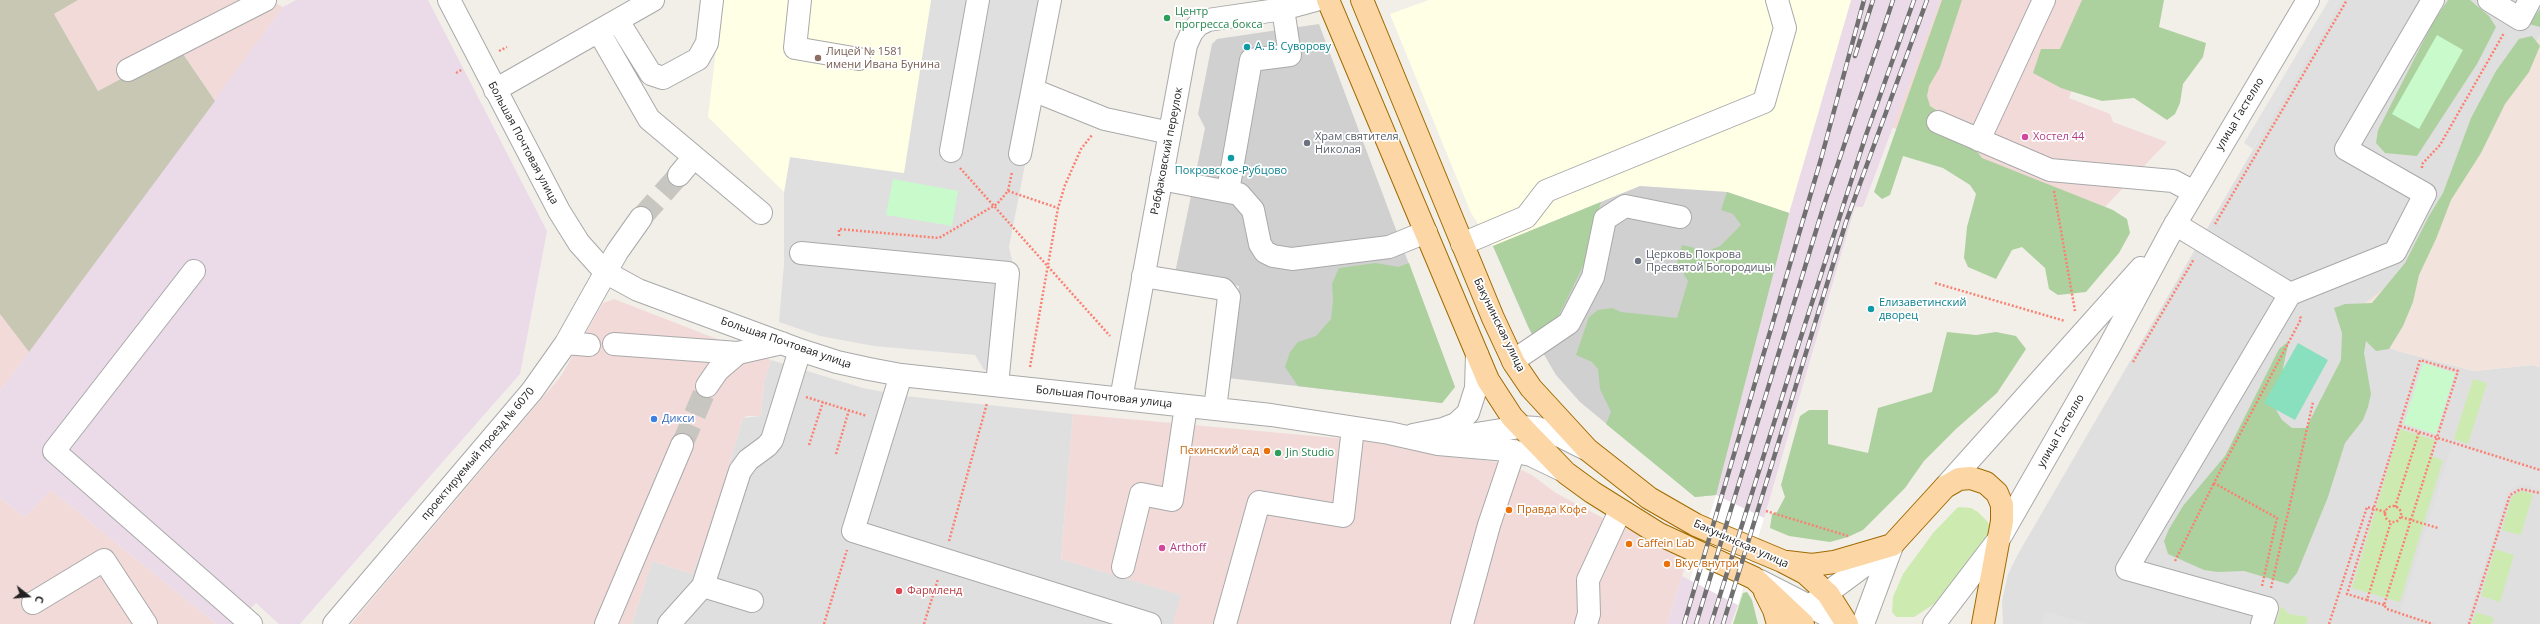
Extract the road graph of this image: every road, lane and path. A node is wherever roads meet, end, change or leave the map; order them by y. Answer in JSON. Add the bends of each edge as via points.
{"nodes":[{"id":1,"x":265,"y":0,"type":"edge"},
{"id":2,"x":449,"y":0,"type":"edge"},
{"id":3,"x":653,"y":0,"type":"edge"},
{"id":4,"x":712,"y":0,"type":"edge"},
{"id":5,"x":800,"y":0,"type":"edge"},
{"id":6,"x":978,"y":0,"type":"edge"},
{"id":7,"x":1050,"y":0,"type":"edge"},
{"id":8,"x":1316,"y":0,"type":"edge"},
{"id":9,"x":1328,"y":0,"type":"edge"},
{"id":10,"x":1362,"y":0,"type":"edge"},
{"id":11,"x":1777,"y":0,"type":"edge"},
{"id":12,"x":2044,"y":0,"type":"edge"},
{"id":13,"x":2308,"y":0,"type":"edge"},
{"id":14,"x":2347,"y":0,"type":"edge"},
{"id":15,"x":2433,"y":0,"type":"edge"},
{"id":16,"x":2489,"y":0,"type":"edge"},
{"id":17,"x":2530,"y":0,"type":"edge"},
{"id":18,"x":1283,"y":8,"type":"junction"},
{"id":19,"x":625,"y":11,"type":"edge"},
{"id":20,"x":2515,"y":16,"type":"junction"},
{"id":21,"x":599,"y":32,"type":"junction"},
{"id":22,"x":859,"y":59,"type":"dead end"},
{"id":23,"x":465,"y":68,"type":"dead end"},
{"id":24,"x":128,"y":70,"type":"dead end"},
{"id":25,"x":456,"y":72,"type":"dead end"},
{"id":26,"x":495,"y":90,"type":"junction"},
{"id":27,"x":1033,"y":90,"type":"junction"},
{"id":28,"x":1105,"y":119,"type":"junction"},
{"id":29,"x":1938,"y":122,"type":"dead end"},
{"id":30,"x":1170,"y":133,"type":"junction"},
{"id":31,"x":1979,"y":140,"type":"junction"},
{"id":32,"x":951,"y":151,"type":"joint"},
{"id":33,"x":1020,"y":154,"type":"dead end"},
{"id":34,"x":694,"y":157,"type":"junction"},
{"id":35,"x":2050,"y":170,"type":"junction"},
{"id":36,"x":679,"y":175,"type":"tunnel mouth"},
{"id":37,"x":1161,"y":179,"type":"junction"},
{"id":38,"x":1010,"y":180,"type":"dead end"},
{"id":39,"x":2418,"y":189,"type":"junction"},
{"id":40,"x":1008,"y":190,"type":"junction"},
{"id":41,"x":1228,"y":191,"type":"junction"},
{"id":42,"x":2194,"y":192,"type":"junction"},
{"id":43,"x":994,"y":206,"type":"junction"},
{"id":44,"x":1058,"y":208,"type":"junction"},
{"id":45,"x":761,"y":213,"type":"dead end"},
{"id":46,"x":1680,"y":217,"type":"dead end"},
{"id":47,"x":641,"y":218,"type":"tunnel mouth"},
{"id":48,"x":2174,"y":226,"type":"junction"},
{"id":49,"x":1426,"y":232,"type":"junction"},
{"id":50,"x":918,"y":236,"type":"junction"},
{"id":51,"x":839,"y":237,"type":"dead end"},
{"id":52,"x":918,"y":241,"type":"dead end"},
{"id":53,"x":2204,"y":242,"type":"junction"},
{"id":54,"x":1462,"y":244,"type":"junction"},
{"id":55,"x":801,"y":253,"type":"dead end"},
{"id":56,"x":1047,"y":266,"type":"junction"},
{"id":57,"x":194,"y":271,"type":"dead end"},
{"id":58,"x":605,"y":272,"type":"junction"},
{"id":59,"x":1143,"y":276,"type":"junction"},
{"id":60,"x":1935,"y":282,"type":"dead end"},
{"id":61,"x":2290,"y":294,"type":"junction"},
{"id":62,"x":2075,"y":311,"type":"dead end"},
{"id":63,"x":2065,"y":320,"type":"dead end"},
{"id":64,"x":1110,"y":336,"type":"dead end"},
{"id":65,"x":566,"y":343,"type":"junction"},
{"id":66,"x":614,"y":344,"type":"dead end"},
{"id":67,"x":589,"y":345,"type":"dead end"},
{"id":68,"x":791,"y":347,"type":"junction"},
{"id":69,"x":738,"y":353,"type":"junction"},
{"id":70,"x":1477,"y":354,"type":"junction"},
{"id":71,"x":1514,"y":361,"type":"junction"},
{"id":72,"x":2134,"y":362,"type":"dead end"},
{"id":73,"x":1030,"y":367,"type":"dead end"},
{"id":74,"x":901,"y":375,"type":"junction"},
{"id":75,"x":995,"y":385,"type":"junction"},
{"id":76,"x":707,"y":386,"type":"tunnel mouth"},
{"id":77,"x":787,"y":391,"type":"junction"},
{"id":78,"x":1121,"y":399,"type":"junction"},
{"id":79,"x":823,"y":402,"type":"junction"},
{"id":80,"x":2313,"y":402,"type":"dead end"},
{"id":81,"x":1186,"y":406,"type":"junction"},
{"id":82,"x":1215,"y":409,"type":"junction"},
{"id":83,"x":2400,"y":426,"type":"junction"},
{"id":84,"x":1520,"y":427,"type":"junction"},
{"id":85,"x":1353,"y":428,"type":"junction"},
{"id":86,"x":2419,"y":432,"type":"junction"},
{"id":87,"x":1406,"y":436,"type":"junction"},
{"id":88,"x":2437,"y":437,"type":"junction"},
{"id":89,"x":682,"y":445,"type":"tunnel mouth"},
{"id":90,"x":810,"y":445,"type":"dead end"},
{"id":91,"x":1588,"y":450,"type":"junction"},
{"id":92,"x":1514,"y":451,"type":"junction"},
{"id":93,"x":836,"y":454,"type":"dead end"},
{"id":94,"x":2540,"y":470,"type":"edge"},
{"id":95,"x":1566,"y":472,"type":"junction"},
{"id":96,"x":2214,"y":483,"type":"junction"},
{"id":97,"x":1945,"y":487,"type":"junction"},
{"id":98,"x":2540,"y":493,"type":"edge"},
{"id":99,"x":2395,"y":507,"type":"junction"},
{"id":100,"x":2374,"y":509,"type":"junction"},
{"id":101,"x":1620,"y":511,"type":"junction"},
{"id":102,"x":1766,"y":511,"type":"dead end"},
{"id":103,"x":2386,"y":512,"type":"junction"},
{"id":104,"x":2401,"y":517,"type":"junction"},
{"id":105,"x":2411,"y":520,"type":"junction"},
{"id":106,"x":2391,"y":522,"type":"junction"},
{"id":107,"x":2438,"y":528,"type":"dead end"},
{"id":108,"x":853,"y":531,"type":"junction"},
{"id":109,"x":1856,"y":538,"type":"dead end"},
{"id":110,"x":1999,"y":539,"type":"junction"},
{"id":111,"x":1892,"y":545,"type":"junction"},
{"id":112,"x":944,"y":559,"type":"junction"},
{"id":113,"x":1782,"y":561,"type":"junction"},
{"id":114,"x":1123,"y":567,"type":"dead end"},
{"id":115,"x":1754,"y":578,"type":"junction"},
{"id":116,"x":2165,"y":580,"type":"junction"},
{"id":117,"x":703,"y":586,"type":"junction"},
{"id":118,"x":1828,"y":594,"type":"junction"},
{"id":119,"x":2367,"y":600,"type":"junction"},
{"id":120,"x":752,"y":601,"type":"dead end"},
{"id":121,"x":33,"y":603,"type":"dead end"},
{"id":122,"x":2384,"y":605,"type":"junction"},
{"id":123,"x":2262,"y":613,"type":"edge"},
{"id":124,"x":1795,"y":619,"type":"edge"},
{"id":125,"x":1934,"y":621,"type":"edge"},
{"id":126,"x":1985,"y":622,"type":"edge"},
{"id":127,"x":146,"y":624,"type":"edge"},
{"id":128,"x":251,"y":624,"type":"edge"},
{"id":129,"x":334,"y":624,"type":"edge"},
{"id":130,"x":606,"y":624,"type":"edge"},
{"id":131,"x":669,"y":624,"type":"edge"},
{"id":132,"x":824,"y":624,"type":"edge"},
{"id":133,"x":924,"y":624,"type":"edge"},
{"id":134,"x":1150,"y":624,"type":"edge"},
{"id":135,"x":1225,"y":624,"type":"edge"},
{"id":136,"x":1462,"y":624,"type":"edge"},
{"id":137,"x":1586,"y":624,"type":"edge"},
{"id":138,"x":1845,"y":624,"type":"edge"},
{"id":139,"x":1863,"y":624,"type":"edge"},
{"id":140,"x":2329,"y":624,"type":"edge"},
{"id":141,"x":2432,"y":624,"type":"edge"},
{"id":142,"x":2469,"y":624,"type":"edge"}],
"edges":[{"from":1,"to":24,"type":"street"},
{"from":2,"to":26,"type":"street","name":"Большая Почтовая улица"},
{"from":3,"to":19,"type":"street"},
{"from":4,"to":19,"type":"street","via":[[707,42],[698,59],[663,78],[651,74]]},
{"from":5,"to":22,"type":"street","via":[[795,48]]},
{"from":6,"to":32,"type":"street"},
{"from":7,"to":27,"type":"street"},
{"from":8,"to":18,"type":"street","name":"Рабфаковский переулок"},
{"from":9,"to":49,"type":"main road","name":"Бакунинская улица"},
{"from":10,"to":54,"type":"main road","name":"Бакунинская улица"},
{"from":11,"to":54,"type":"street","via":[[1785,28],[1764,102],[1546,191],[1526,217]]},
{"from":12,"to":31,"type":"street"},
{"from":13,"to":42,"type":"street","name":"улица Гастелло"},
{"from":14,"to":53,"type":"path"},
{"from":15,"to":39,"type":"street","via":[[2346,149]]},
{"from":16,"to":20,"type":"street"},
{"from":17,"to":20,"type":"street","via":[[2520,19]]},
{"from":18,"to":30,"type":"street","name":"Рабфаковский переулок","via":[[1208,20],[1198,25],[1186,45]]},
{"from":18,"to":41,"type":"street","via":[[1290,55],[1251,60]]},
{"from":19,"to":21,"type":"street"},
{"from":20,"to":39,"type":"path","via":[[2440,145],[2422,164]]},
{"from":21,"to":26,"type":"street"},
{"from":21,"to":34,"type":"street","via":[[649,119]]},
{"from":23,"to":25,"type":"path"},
{"from":26,"to":58,"type":"street","name":"Большая Почтовая улица","via":[[559,211],[579,243]]},
{"from":27,"to":28,"type":"street"},
{"from":27,"to":33,"type":"street"},
{"from":28,"to":30,"type":"street"},
{"from":28,"to":44,"type":"path","via":[[1081,149],[1065,184]]},
{"from":29,"to":31,"type":"street"},
{"from":30,"to":37,"type":"street","name":"Рабфаковский переулок"},
{"from":31,"to":35,"type":"street"},
{"from":32,"to":43,"type":"path","via":[[964,174]]},
{"from":34,"to":36,"type":"street"},
{"from":34,"to":45,"type":"street"},
{"from":35,"to":42,"type":"street","via":[[2173,181]]},
{"from":35,"to":62,"type":"path"},
{"from":37,"to":41,"type":"street"},
{"from":37,"to":59,"type":"street","name":"Рабфаковский переулок"},
{"from":38,"to":40,"type":"path"},
{"from":39,"to":61,"type":"street","via":[[2425,194],[2395,252]]},
{"from":40,"to":43,"type":"path"},
{"from":40,"to":44,"type":"path"},
{"from":41,"to":49,"type":"street","via":[[1239,194],[1248,202],[1253,210],[1260,244],[1265,252],[1273,256],[1292,259],[1389,247]]},
{"from":42,"to":48,"type":"street","name":"улица Гастелло"},
{"from":43,"to":50,"type":"path","via":[[939,238]]},
{"from":43,"to":56,"type":"path"},
{"from":44,"to":56,"type":"path"},
{"from":46,"to":71,"type":"street","via":[[1625,206],[1604,220],[1593,277],[1569,323]]},
{"from":47,"to":58,"type":"street","name":"проектируемый проезд № 6070"},
{"from":48,"to":53,"type":"street"},
{"from":48,"to":97,"type":"street","name":"улица Гастелло","via":[[2136,275]]},
{"from":48,"to":110,"type":"street","name":"улица Гастелло"},
{"from":49,"to":70,"type":"main road","name":"Бакунинская улица"},
{"from":50,"to":51,"type":"path","via":[[839,229]]},
{"from":50,"to":52,"type":"path"},
{"from":53,"to":61,"type":"street"},
{"from":53,"to":72,"type":"path"},
{"from":54,"to":71,"type":"main road","name":"Бакунинская улица"},
{"from":55,"to":75,"type":"street","via":[[1008,273]]},
{"from":56,"to":64,"type":"path"},
{"from":56,"to":73,"type":"path"},
{"from":57,"to":128,"type":"street","via":[[54,451]]},
{"from":58,"to":65,"type":"street","name":"проектируемый проезд № 6070"},
{"from":58,"to":68,"type":"street","name":"Большая Почтовая улица","via":[[638,290]]},
{"from":59,"to":78,"type":"street","name":"Рабфаковский переулок"},
{"from":59,"to":82,"type":"street","via":[[1223,289],[1229,297]]},
{"from":60,"to":63,"type":"path"},
{"from":61,"to":96,"type":"path","via":[[2301,319]]},
{"from":61,"to":116,"type":"street","via":[[2127,569]]},
{"from":65,"to":67,"type":"street"},
{"from":65,"to":129,"type":"street","name":"проектируемый проезд № 6070","via":[[532,391]]},
{"from":66,"to":69,"type":"street"},
{"from":68,"to":69,"type":"street"},
{"from":68,"to":74,"type":"street","name":"Большая Почтовая улица","via":[[837,362]]},
{"from":68,"to":77,"type":"street"},
{"from":69,"to":76,"type":"street","via":[[718,370]]},
{"from":70,"to":84,"type":"main road","name":"Бакунинская улица","via":[[1492,387]]},
{"from":70,"to":87,"type":"street","via":[[1476,388],[1474,401],[1468,413],[1456,424],[1444,429]]},
{"from":71,"to":91,"type":"main road","name":"Бакунинская улица","via":[[1531,388]]},
{"from":74,"to":75,"type":"street","name":"Большая Почтовая улица"},
{"from":74,"to":108,"type":"street"},
{"from":75,"to":78,"type":"street","name":"Большая Почтовая улица"},
{"from":75,"to":112,"type":"path"},
{"from":77,"to":79,"type":"path"},
{"from":77,"to":117,"type":"street","via":[[772,440],[748,460],[740,471]]},
{"from":78,"to":81,"type":"street","name":"Большая Почтовая улица"},
{"from":79,"to":90,"type":"path"},
{"from":79,"to":93,"type":"path","via":[[850,410]]},
{"from":80,"to":123,"type":"path"},
{"from":81,"to":82,"type":"street","name":"Большая Почтовая улица"},
{"from":81,"to":114,"type":"street","via":[[1172,500],[1141,494]]},
{"from":82,"to":85,"type":"street","name":"Большая Почтовая улица"},
{"from":83,"to":86,"type":"path"},
{"from":83,"to":88,"type":"path","via":[[2420,360],[2458,371]]},
{"from":83,"to":100,"type":"path"},
{"from":84,"to":87,"type":"street","name":"Большая Почтовая улица","via":[[1459,437]]},
{"from":84,"to":91,"type":"street","name":"Большая Почтовая улица","via":[[1537,428]]},
{"from":84,"to":95,"type":"main road","name":"Бакунинская улица"},
{"from":85,"to":87,"type":"street","name":"Большая Почтовая улица"},
{"from":85,"to":135,"type":"street","via":[[1343,516],[1259,502]]},
{"from":86,"to":88,"type":"path"},
{"from":86,"to":99,"type":"path"},
{"from":87,"to":92,"type":"street","name":"Большая Почтовая улица","via":[[1438,444]]},
{"from":88,"to":94,"type":"path"},
{"from":88,"to":105,"type":"path"},
{"from":89,"to":130,"type":"street"},
{"from":91,"to":113,"type":"main road","name":"Бакунинская улица","via":[[1649,498],[1674,514]]},
{"from":92,"to":95,"type":"street","name":"Большая Почтовая улица","via":[[1548,462]]},
{"from":92,"to":136,"type":"street","via":[[1489,525]]},
{"from":95,"to":101,"type":"main road","name":"Бакунинская улица"},
{"from":96,"to":116,"type":"path"},
{"from":96,"to":123,"type":"path","via":[[2277,518]]},
{"from":97,"to":110,"type":"main road","via":[[1959,479],[1971,478],[1986,483],[1997,493],[2002,505]]},
{"from":97,"to":111,"type":"main road","name":"улица Гастелло"},
{"from":98,"to":142,"type":"path","via":[[2521,489],[2510,495]]},
{"from":99,"to":103,"type":"path"},
{"from":99,"to":104,"type":"path","via":[[2399,509]]},
{"from":100,"to":103,"type":"path"},
{"from":100,"to":119,"type":"path","via":[[2347,594]]},
{"from":100,"to":140,"type":"path","via":[[2367,507]]},
{"from":101,"to":115,"type":"main road","name":"Бакунинская улица","via":[[1659,534]]},
{"from":101,"to":137,"type":"street","via":[[1588,580],[1589,614]]},
{"from":102,"to":109,"type":"path"},
{"from":103,"to":106,"type":"path"},
{"from":104,"to":105,"type":"path"},
{"from":104,"to":106,"type":"path"},
{"from":105,"to":107,"type":"path"},
{"from":105,"to":122,"type":"path"},
{"from":106,"to":119,"type":"path"},
{"from":108,"to":112,"type":"street"},
{"from":108,"to":132,"type":"path"},
{"from":110,"to":125,"type":"street","name":"улица Гастелло"},
{"from":110,"to":126,"type":"main road"},
{"from":111,"to":113,"type":"main road","via":[[1834,562],[1812,565]]},
{"from":111,"to":118,"type":"street"},
{"from":111,"to":139,"type":"street","name":"улица Гастелло"},
{"from":112,"to":133,"type":"path"},
{"from":112,"to":134,"type":"street"},
{"from":113,"to":118,"type":"main road","name":"Бакунинская улица","via":[[1805,573]]},
{"from":115,"to":124,"type":"street","name":"Бакунинская улица"},
{"from":115,"to":124,"type":"main road","via":[[1766,593]]},
{"from":116,"to":123,"type":"street"},
{"from":117,"to":120,"type":"street"},
{"from":117,"to":131,"type":"street"},
{"from":118,"to":124,"type":"street"},
{"from":118,"to":138,"type":"main road","name":"Бакунинская улица"},
{"from":119,"to":122,"type":"path"},
{"from":121,"to":127,"type":"street","via":[[104,560]]},
{"from":122,"to":141,"type":"path","via":[[2387,609]]},
{"from":124,"to":138,"type":"street","name":"Бакунинская улица"}]}
